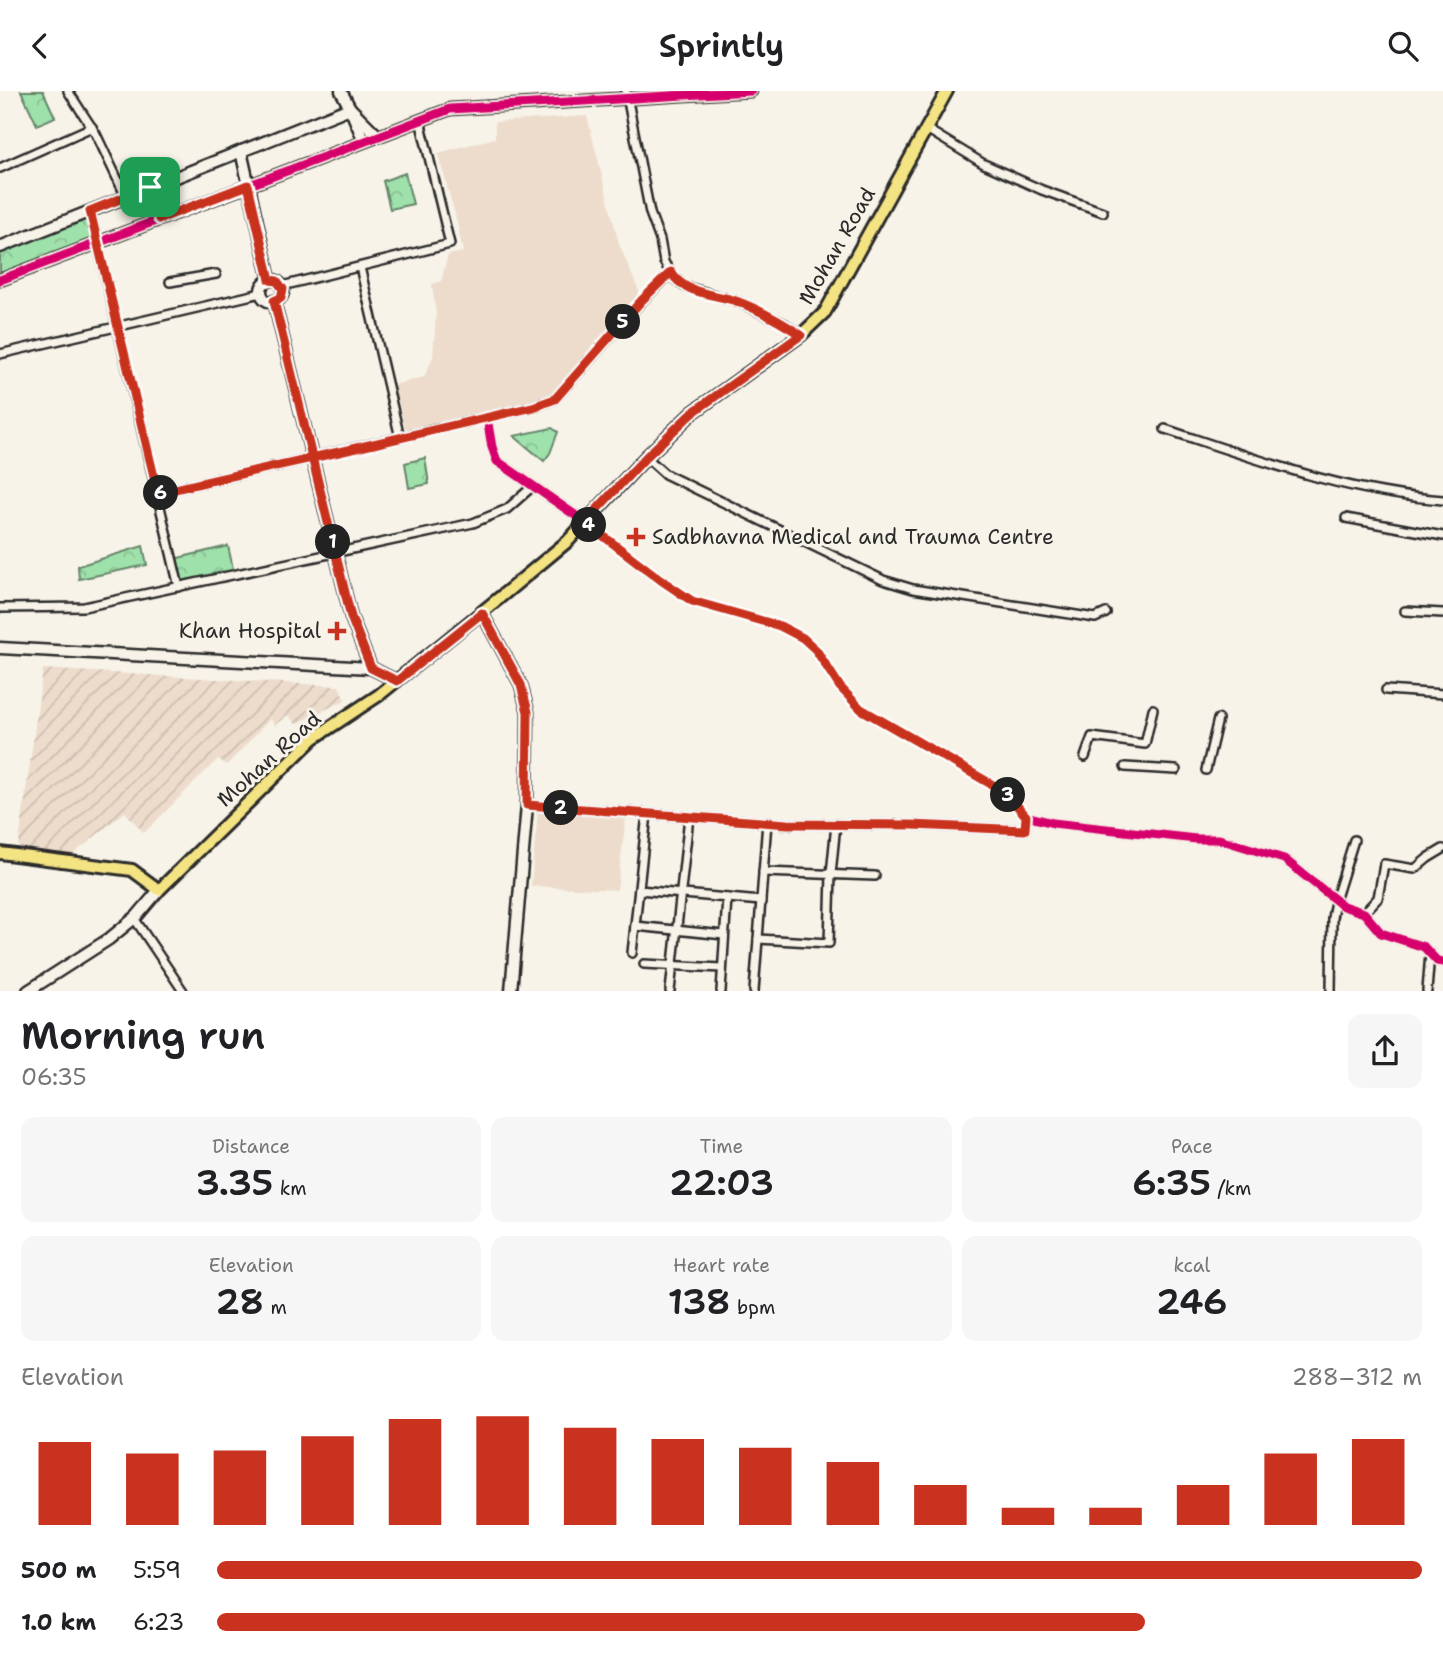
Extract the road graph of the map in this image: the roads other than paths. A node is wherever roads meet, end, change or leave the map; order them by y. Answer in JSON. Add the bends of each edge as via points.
{"nodes":[{"id":1,"x":68,"y":91,"type":"edge"},
{"id":2,"x":341,"y":91,"type":"edge"},
{"id":3,"x":751,"y":91,"type":"edge"},
{"id":4,"x":947,"y":91,"type":"edge"},
{"id":5,"x":627,"y":95,"type":"edge"},
{"id":6,"x":350,"y":108,"type":"junction"},
{"id":7,"x":421,"y":120,"type":"junction"},
{"id":8,"x":92,"y":127,"type":"junction"},
{"id":9,"x":925,"y":128,"type":"junction"},
{"id":10,"x":378,"y":136,"type":"junction"},
{"id":11,"x":364,"y":141,"type":"junction"},
{"id":12,"x":241,"y":151,"type":"junction"},
{"id":13,"x":0,"y":168,"type":"edge"},
{"id":14,"x":248,"y":185,"type":"junction"},
{"id":15,"x":150,"y":187,"type":"junction"},
{"id":16,"x":126,"y":197,"type":"junction"},
{"id":17,"x":90,"y":211,"type":"junction"},
{"id":18,"x":1103,"y":212,"type":"dead end"},
{"id":19,"x":159,"y":219,"type":"junction"},
{"id":20,"x":98,"y":243,"type":"junction"},
{"id":21,"x":0,"y":247,"type":"edge"},
{"id":22,"x":360,"y":267,"type":"junction"},
{"id":23,"x":671,"y":272,"type":"junction"},
{"id":24,"x":216,"y":274,"type":"dead end"},
{"id":25,"x":0,"y":280,"type":"edge"},
{"id":26,"x":270,"y":280,"type":"junction"},
{"id":27,"x":170,"y":282,"type":"dead end"},
{"id":28,"x":282,"y":285,"type":"junction"},
{"id":29,"x":261,"y":293,"type":"junction"},
{"id":30,"x":274,"y":301,"type":"junction"},
{"id":31,"x":118,"y":326,"type":"junction"},
{"id":32,"x":801,"y":335,"type":"junction"},
{"id":33,"x":0,"y":354,"type":"edge"},
{"id":34,"x":487,"y":418,"type":"junction"},
{"id":35,"x":1165,"y":429,"type":"dead end"},
{"id":36,"x":400,"y":438,"type":"junction"},
{"id":37,"x":646,"y":457,"type":"junction"},
{"id":38,"x":313,"y":458,"type":"junction"},
{"id":39,"x":533,"y":487,"type":"junction"},
{"id":40,"x":158,"y":493,"type":"junction"},
{"id":41,"x":1443,"y":500,"type":"edge"},
{"id":42,"x":1346,"y":518,"type":"dead end"},
{"id":43,"x":585,"y":522,"type":"junction"},
{"id":44,"x":1443,"y":536,"type":"edge"},
{"id":45,"x":336,"y":552,"type":"junction"},
{"id":46,"x":179,"y":587,"type":"junction"},
{"id":47,"x":0,"y":608,"type":"edge"},
{"id":48,"x":1405,"y":611,"type":"dead end"},
{"id":49,"x":482,"y":613,"type":"junction"},
{"id":50,"x":1107,"y":613,"type":"dead end"},
{"id":51,"x":1443,"y":613,"type":"edge"},
{"id":52,"x":0,"y":648,"type":"edge"},
{"id":53,"x":371,"y":668,"type":"junction"},
{"id":54,"x":397,"y":681,"type":"junction"},
{"id":55,"x":1386,"y":689,"type":"dead end"},
{"id":56,"x":1443,"y":694,"type":"edge"},
{"id":57,"x":1153,"y":709,"type":"dead end"},
{"id":58,"x":1218,"y":719,"type":"dead end"},
{"id":59,"x":1085,"y":757,"type":"dead end"},
{"id":60,"x":1125,"y":767,"type":"dead end"},
{"id":61,"x":1176,"y":770,"type":"dead end"},
{"id":62,"x":1206,"y":770,"type":"dead end"},
{"id":63,"x":527,"y":805,"type":"junction"},
{"id":64,"x":647,"y":814,"type":"junction"},
{"id":65,"x":1026,"y":816,"type":"junction"},
{"id":66,"x":689,"y":817,"type":"junction"},
{"id":67,"x":767,"y":822,"type":"junction"},
{"id":68,"x":835,"y":824,"type":"junction"},
{"id":69,"x":1354,"y":839,"type":"dead end"},
{"id":70,"x":1443,"y":849,"type":"edge"},
{"id":71,"x":0,"y":853,"type":"edge"},
{"id":72,"x":763,"y":872,"type":"junction"},
{"id":73,"x":831,"y":874,"type":"junction"},
{"id":74,"x":875,"y":876,"type":"dead end"},
{"id":75,"x":159,"y":890,"type":"junction"},
{"id":76,"x":639,"y":890,"type":"junction"},
{"id":77,"x":681,"y":894,"type":"junction"},
{"id":78,"x":727,"y":898,"type":"junction"},
{"id":79,"x":761,"y":901,"type":"junction"},
{"id":80,"x":1335,"y":901,"type":"junction"},
{"id":81,"x":1364,"y":912,"type":"junction"},
{"id":82,"x":134,"y":918,"type":"junction"},
{"id":83,"x":635,"y":926,"type":"junction"},
{"id":84,"x":677,"y":930,"type":"junction"},
{"id":85,"x":724,"y":935,"type":"junction"},
{"id":86,"x":758,"y":939,"type":"junction"},
{"id":87,"x":632,"y":953,"type":"dead end"},
{"id":88,"x":1430,"y":953,"type":"junction"},
{"id":89,"x":1443,"y":962,"type":"edge"},
{"id":90,"x":644,"y":964,"type":"dead end"},
{"id":91,"x":673,"y":965,"type":"junction"},
{"id":92,"x":722,"y":968,"type":"junction"},
{"id":93,"x":28,"y":991,"type":"edge"},
{"id":94,"x":183,"y":991,"type":"edge"},
{"id":95,"x":511,"y":991,"type":"edge"},
{"id":96,"x":670,"y":991,"type":"edge"},
{"id":97,"x":721,"y":991,"type":"edge"},
{"id":98,"x":754,"y":991,"type":"edge"},
{"id":99,"x":1331,"y":991,"type":"edge"},
{"id":100,"x":1427,"y":991,"type":"edge"}],
"edges":[{"from":1,"to":8,"type":"street"},
{"from":2,"to":6,"type":"street"},
{"from":3,"to":5,"type":"street"},
{"from":4,"to":9,"type":"main road","name":"Mohan Road"},
{"from":5,"to":7,"type":"street","via":[[450,109]]},
{"from":5,"to":23,"type":"street","via":[[650,213]]},
{"from":6,"to":10,"type":"street"},
{"from":6,"to":11,"type":"street"},
{"from":6,"to":12,"type":"street"},
{"from":7,"to":10,"type":"street"},
{"from":7,"to":22,"type":"street","via":[[450,244]]},
{"from":8,"to":13,"type":"street"},
{"from":8,"to":16,"type":"street"},
{"from":9,"to":18,"type":"street","via":[[984,164]]},
{"from":9,"to":32,"type":"main road","name":"Mohan Road","via":[[825,312]]},
{"from":10,"to":11,"type":"street"},
{"from":11,"to":14,"type":"street"},
{"from":12,"to":14,"type":"street"},
{"from":12,"to":15,"type":"street"},
{"from":14,"to":19,"type":"street"},
{"from":14,"to":26,"type":"street"},
{"from":15,"to":16,"type":"street"},
{"from":15,"to":19,"type":"street"},
{"from":16,"to":17,"type":"street"},
{"from":17,"to":20,"type":"street"},
{"from":17,"to":21,"type":"street"},
{"from":19,"to":20,"type":"street"},
{"from":20,"to":25,"type":"street"},
{"from":20,"to":31,"type":"street"},
{"from":22,"to":28,"type":"street"},
{"from":22,"to":36,"type":"street"},
{"from":23,"to":32,"type":"street","via":[[684,286],[739,302]]},
{"from":23,"to":34,"type":"street","via":[[555,399]]},
{"from":24,"to":27,"type":"street"},
{"from":26,"to":28,"type":"street"},
{"from":26,"to":29,"type":"street"},
{"from":28,"to":30,"type":"street","via":[[282,295]]},
{"from":29,"to":30,"type":"street"},
{"from":29,"to":31,"type":"street"},
{"from":30,"to":38,"type":"street"},
{"from":31,"to":33,"type":"street"},
{"from":31,"to":40,"type":"street"},
{"from":32,"to":37,"type":"main road","name":"Mohan Road","via":[[692,413]]},
{"from":34,"to":36,"type":"street"},
{"from":34,"to":39,"type":"street","via":[[497,461]]},
{"from":35,"to":41,"type":"street","via":[[1326,481]]},
{"from":36,"to":38,"type":"street"},
{"from":37,"to":43,"type":"main road","name":"Mohan Road"},
{"from":37,"to":50,"type":"street","via":[[665,474],[883,580],[913,589],[1095,618]]},
{"from":38,"to":40,"type":"street"},
{"from":38,"to":45,"type":"street"},
{"from":39,"to":43,"type":"street"},
{"from":39,"to":45,"type":"street","via":[[507,509],[473,523]]},
{"from":40,"to":46,"type":"street"},
{"from":42,"to":44,"type":"street"},
{"from":43,"to":49,"type":"main road","name":"Mohan Road"},
{"from":43,"to":65,"type":"street","via":[[692,601],[780,626],[803,638],[861,709],[1005,792]]},
{"from":45,"to":46,"type":"street"},
{"from":45,"to":53,"type":"street","via":[[351,617]]},
{"from":46,"to":47,"type":"street","via":[[84,607]]},
{"from":48,"to":51,"type":"street"},
{"from":49,"to":54,"type":"main road","name":"Mohan Road"},
{"from":49,"to":63,"type":"street","via":[[521,685],[528,712]]},
{"from":52,"to":53,"type":"street"},
{"from":53,"to":54,"type":"street"},
{"from":54,"to":75,"type":"main road","name":"Mohan Road","via":[[314,738]]},
{"from":55,"to":56,"type":"street"},
{"from":57,"to":59,"type":"street","via":[[1145,744],[1092,737]]},
{"from":58,"to":62,"type":"street"},
{"from":60,"to":61,"type":"street"},
{"from":63,"to":64,"type":"street"},
{"from":63,"to":95,"type":"street"},
{"from":64,"to":66,"type":"street"},
{"from":64,"to":76,"type":"street"},
{"from":65,"to":68,"type":"street","via":[[1025,830]]},
{"from":65,"to":80,"type":"street","via":[[1247,846],[1284,859]]},
{"from":66,"to":67,"type":"street"},
{"from":66,"to":77,"type":"street"},
{"from":67,"to":68,"type":"street"},
{"from":67,"to":72,"type":"street"},
{"from":68,"to":73,"type":"street"},
{"from":69,"to":80,"type":"street"},
{"from":70,"to":81,"type":"street","via":[[1415,869],[1384,864],[1378,898]]},
{"from":71,"to":75,"type":"main road","via":[[132,870]]},
{"from":72,"to":73,"type":"street"},
{"from":72,"to":79,"type":"street"},
{"from":73,"to":74,"type":"street"},
{"from":73,"to":86,"type":"street","via":[[829,943]]},
{"from":75,"to":82,"type":"street"},
{"from":76,"to":77,"type":"street"},
{"from":76,"to":83,"type":"street"},
{"from":77,"to":78,"type":"street"},
{"from":77,"to":84,"type":"street"},
{"from":78,"to":79,"type":"street"},
{"from":78,"to":85,"type":"street"},
{"from":79,"to":86,"type":"street"},
{"from":80,"to":81,"type":"street"},
{"from":80,"to":99,"type":"street"},
{"from":81,"to":88,"type":"street","via":[[1381,933]]},
{"from":82,"to":93,"type":"street"},
{"from":82,"to":94,"type":"street"},
{"from":83,"to":84,"type":"street"},
{"from":83,"to":87,"type":"street"},
{"from":84,"to":85,"type":"street"},
{"from":84,"to":91,"type":"street"},
{"from":85,"to":92,"type":"street"},
{"from":86,"to":98,"type":"street"},
{"from":88,"to":89,"type":"street"},
{"from":88,"to":100,"type":"street"},
{"from":90,"to":91,"type":"street"},
{"from":91,"to":92,"type":"street"},
{"from":91,"to":96,"type":"street"},
{"from":92,"to":97,"type":"street"}]}
